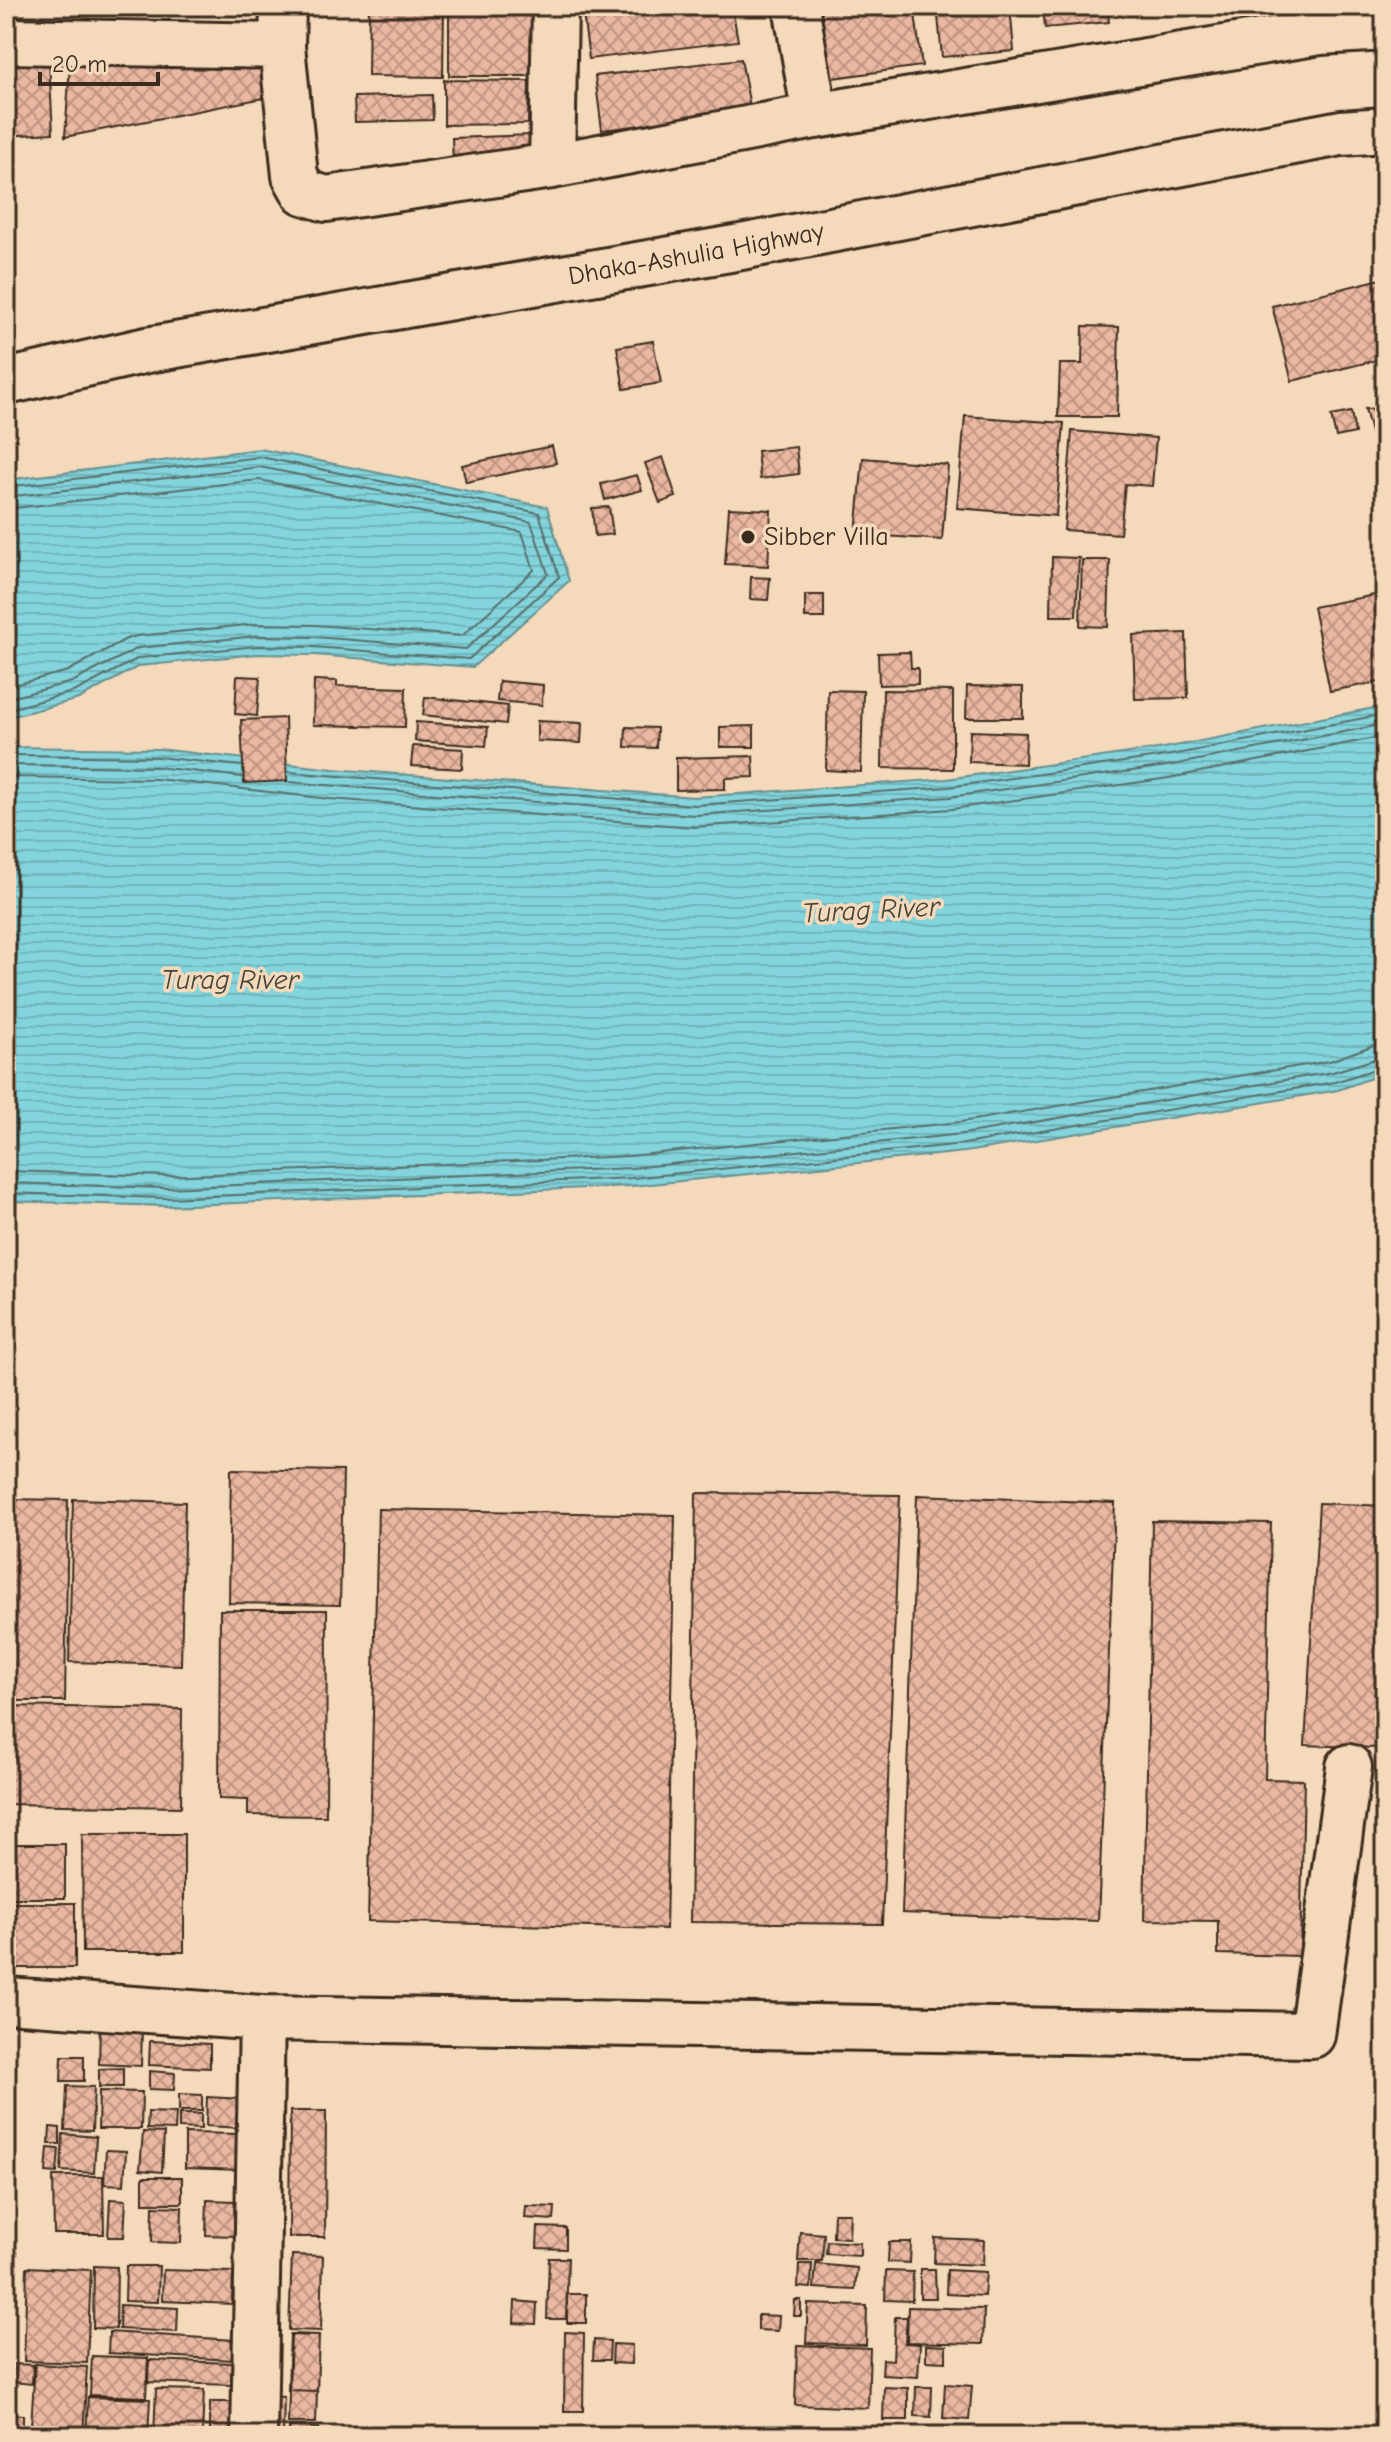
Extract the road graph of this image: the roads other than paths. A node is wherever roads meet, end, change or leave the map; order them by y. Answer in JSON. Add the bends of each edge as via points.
{"nodes":[{"id":1,"x":555,"y":6,"type":"edge"},
{"id":2,"x":796,"y":6,"type":"edge"},
{"id":3,"x":282,"y":26,"type":"edge"},
{"id":4,"x":1385,"y":28,"type":"edge"},
{"id":5,"x":6,"y":41,"type":"edge"},
{"id":6,"x":815,"y":116,"type":"junction"},
{"id":7,"x":1385,"y":130,"type":"edge"},
{"id":8,"x":552,"y":166,"type":"junction"},
{"id":9,"x":6,"y":382,"type":"edge"},
{"id":10,"x":1349,"y":1767,"type":"dead end"},
{"id":11,"x":6,"y":2000,"type":"edge"},
{"id":12,"x":262,"y":2018,"type":"junction"},
{"id":13,"x":254,"y":2436,"type":"edge"}],
"edges":[{"from":1,"to":8,"type":"main road"},
{"from":2,"to":6,"type":"main road"},
{"from":3,"to":5,"type":"main road"},
{"from":3,"to":8,"type":"main road","via":[[295,176],[304,192],[326,199]]},
{"from":4,"to":6,"type":"main road","via":[[1320,32]]},
{"from":6,"to":8,"type":"main road"},
{"from":7,"to":9,"type":"main road","name":"Dhaka-Ashulia Highway","via":[[1341,133],[741,247],[147,350]]},
{"from":10,"to":12,"type":"main road","via":[[1312,2035]]},
{"from":11,"to":12,"type":"main road"},
{"from":12,"to":13,"type":"main road"}]}
